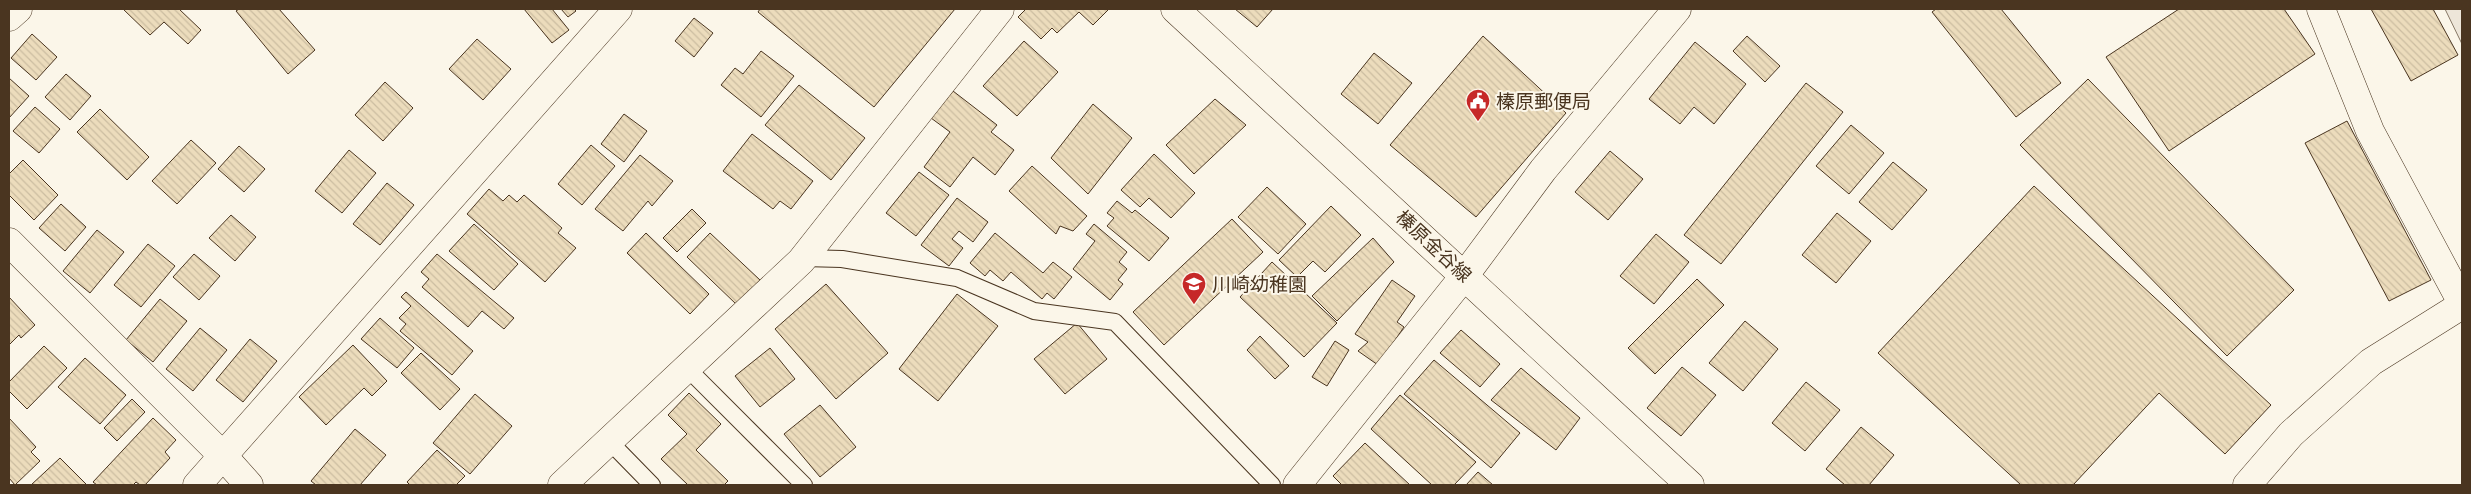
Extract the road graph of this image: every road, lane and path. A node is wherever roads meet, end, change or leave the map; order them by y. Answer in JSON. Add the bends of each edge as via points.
{"nodes":[{"id":1,"x":18,"y":9,"type":"edge"},
{"id":2,"x":618,"y":9,"type":"edge"},
{"id":3,"x":1000,"y":9,"type":"edge"},
{"id":4,"x":1175,"y":9,"type":"edge"},
{"id":5,"x":1677,"y":9,"type":"edge"},
{"id":6,"x":2321,"y":9,"type":"edge"},
{"id":7,"x":9,"y":17,"type":"edge"},
{"id":8,"x":9,"y":242,"type":"edge"},
{"id":9,"x":803,"y":258,"type":"junction"},
{"id":10,"x":1466,"y":275,"type":"junction"},
{"id":11,"x":2462,"y":304,"type":"edge"},
{"id":12,"x":687,"y":368,"type":"junction"},
{"id":13,"x":609,"y":441,"type":"junction"},
{"id":14,"x":224,"y":457,"type":"junction"},
{"id":15,"x":197,"y":485,"type":"edge"},
{"id":16,"x":249,"y":485,"type":"edge"},
{"id":17,"x":562,"y":485,"type":"edge"},
{"id":18,"x":652,"y":485,"type":"edge"},
{"id":19,"x":804,"y":485,"type":"edge"},
{"id":20,"x":1272,"y":485,"type":"edge"},
{"id":21,"x":1298,"y":485,"type":"edge"},
{"id":22,"x":1690,"y":485,"type":"edge"},
{"id":23,"x":2247,"y":485,"type":"edge"}],
"edges":[{"from":1,"to":7,"type":"street"},
{"from":2,"to":14,"type":"street"},
{"from":3,"to":9,"type":"street"},
{"from":4,"to":10,"type":"street","name":"榛原金谷線"},
{"from":5,"to":10,"type":"street","via":[[1543,170]]},
{"from":6,"to":11,"type":"street","via":[[2370,131]]},
{"from":8,"to":14,"type":"street"},
{"from":9,"to":12,"type":"street"},
{"from":9,"to":20,"type":"lane","via":[[842,259],[957,278],[1034,311],[1115,322]]},
{"from":10,"to":21,"type":"street"},
{"from":10,"to":22,"type":"street","name":"榛原金谷線"},
{"from":11,"to":23,"type":"street","via":[[2371,362],[2291,434]]},
{"from":12,"to":13,"type":"street"},
{"from":12,"to":19,"type":"lane"},
{"from":13,"to":17,"type":"street"},
{"from":13,"to":18,"type":"lane"},
{"from":14,"to":15,"type":"street"},
{"from":14,"to":16,"type":"street"}]}
